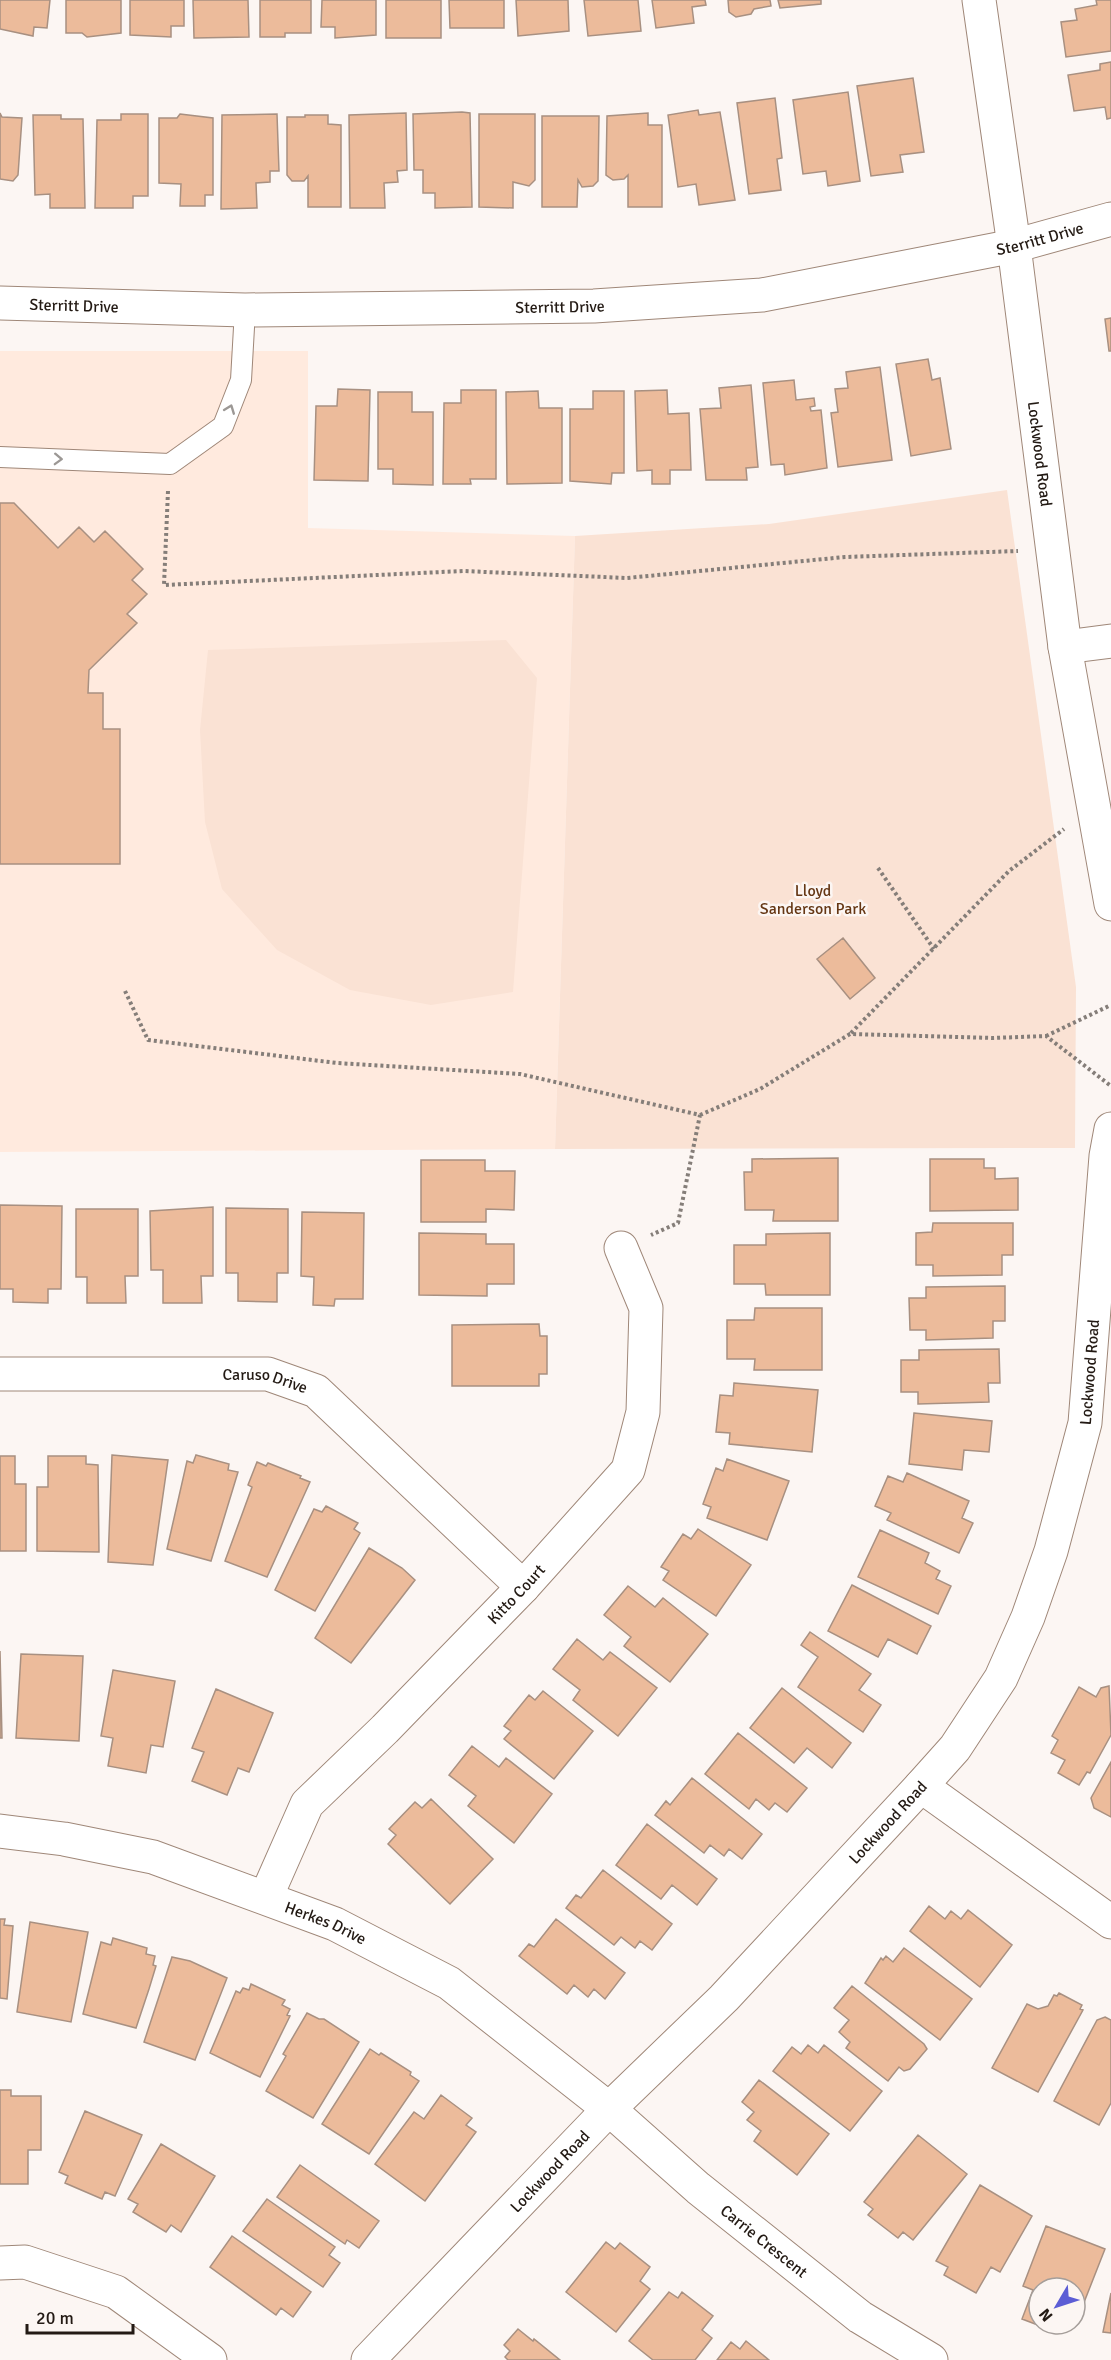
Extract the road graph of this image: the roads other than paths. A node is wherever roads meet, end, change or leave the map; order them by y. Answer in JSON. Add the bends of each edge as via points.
{"nodes":[{"id":1,"x":979,"y":0,"type":"edge"},
{"id":2,"x":1111,"y":219,"type":"edge"},
{"id":3,"x":1014,"y":246,"type":"junction"},
{"id":4,"x":0,"y":303,"type":"edge"},
{"id":5,"x":245,"y":310,"type":"junction"},
{"id":6,"x":0,"y":457,"type":"edge"},
{"id":7,"x":1111,"y":641,"type":"edge"},
{"id":8,"x":1065,"y":647,"type":"junction"},
{"id":9,"x":1111,"y":904,"type":"edge"},
{"id":10,"x":1111,"y":1129,"type":"edge"},
{"id":11,"x":621,"y":1248,"type":"road end"},
{"id":12,"x":0,"y":1374,"type":"edge"},
{"id":13,"x":523,"y":1587,"type":"junction"},
{"id":14,"x":921,"y":1786,"type":"junction"},
{"id":15,"x":0,"y":1831,"type":"edge"},
{"id":16,"x":266,"y":1897,"type":"junction"},
{"id":17,"x":1111,"y":1923,"type":"edge"},
{"id":18,"x":609,"y":2109,"type":"junction"},
{"id":19,"x":0,"y":2263,"type":"edge"},
{"id":20,"x":894,"y":2350,"type":"edge"},
{"id":21,"x":210,"y":2360,"type":"edge"},
{"id":22,"x":369,"y":2360,"type":"edge"},
{"id":23,"x":931,"y":2360,"type":"edge"}],
"edges":[{"from":1,"to":3,"type":"street","name":"Lockwood Road"},
{"from":2,"to":3,"type":"street","name":"Sterritt Drive"},
{"from":3,"to":5,"type":"street","name":"Sterritt Drive","via":[[762,295],[594,306]]},
{"from":3,"to":8,"type":"street","name":"Lockwood Road"},
{"from":4,"to":5,"type":"street","name":"Sterritt Drive"},
{"from":6,"to":5,"type":"lane","one_way":true,"via":[[170,464],[223,426],[241,380]]},
{"from":7,"to":8,"type":"street"},
{"from":8,"to":9,"type":"street","name":"Lockwood Road"},
{"from":10,"to":14,"type":"street","name":"Lockwood Road","via":[[1085,1423],[1051,1551],[1001,1678],[955,1748]]},
{"from":11,"to":13,"type":"street","name":"Kitto Court","via":[[646,1308],[643,1412],[628,1470]]},
{"from":12,"to":13,"type":"street","name":"Caruso Drive","via":[[268,1374],[316,1391]]},
{"from":13,"to":16,"type":"street","name":"Kitto Court","via":[[307,1804]]},
{"from":14,"to":17,"type":"street"},
{"from":14,"to":18,"type":"street","name":"Lockwood Road","via":[[724,1998]]},
{"from":15,"to":16,"type":"street","name":"Herkes Drive","via":[[153,1857]]},
{"from":16,"to":18,"type":"street","name":"Herkes Drive","via":[[335,1924],[449,1983]]},
{"from":18,"to":20,"type":"street","name":"Carrie Crescent","via":[[698,2188],[860,2317]]},
{"from":18,"to":22,"type":"street","name":"Lockwood Road"},
{"from":19,"to":21,"type":"street","via":[[25,2262],[116,2292]]},
{"from":20,"to":23,"type":"street","name":"Carrie Crescent"}]}
